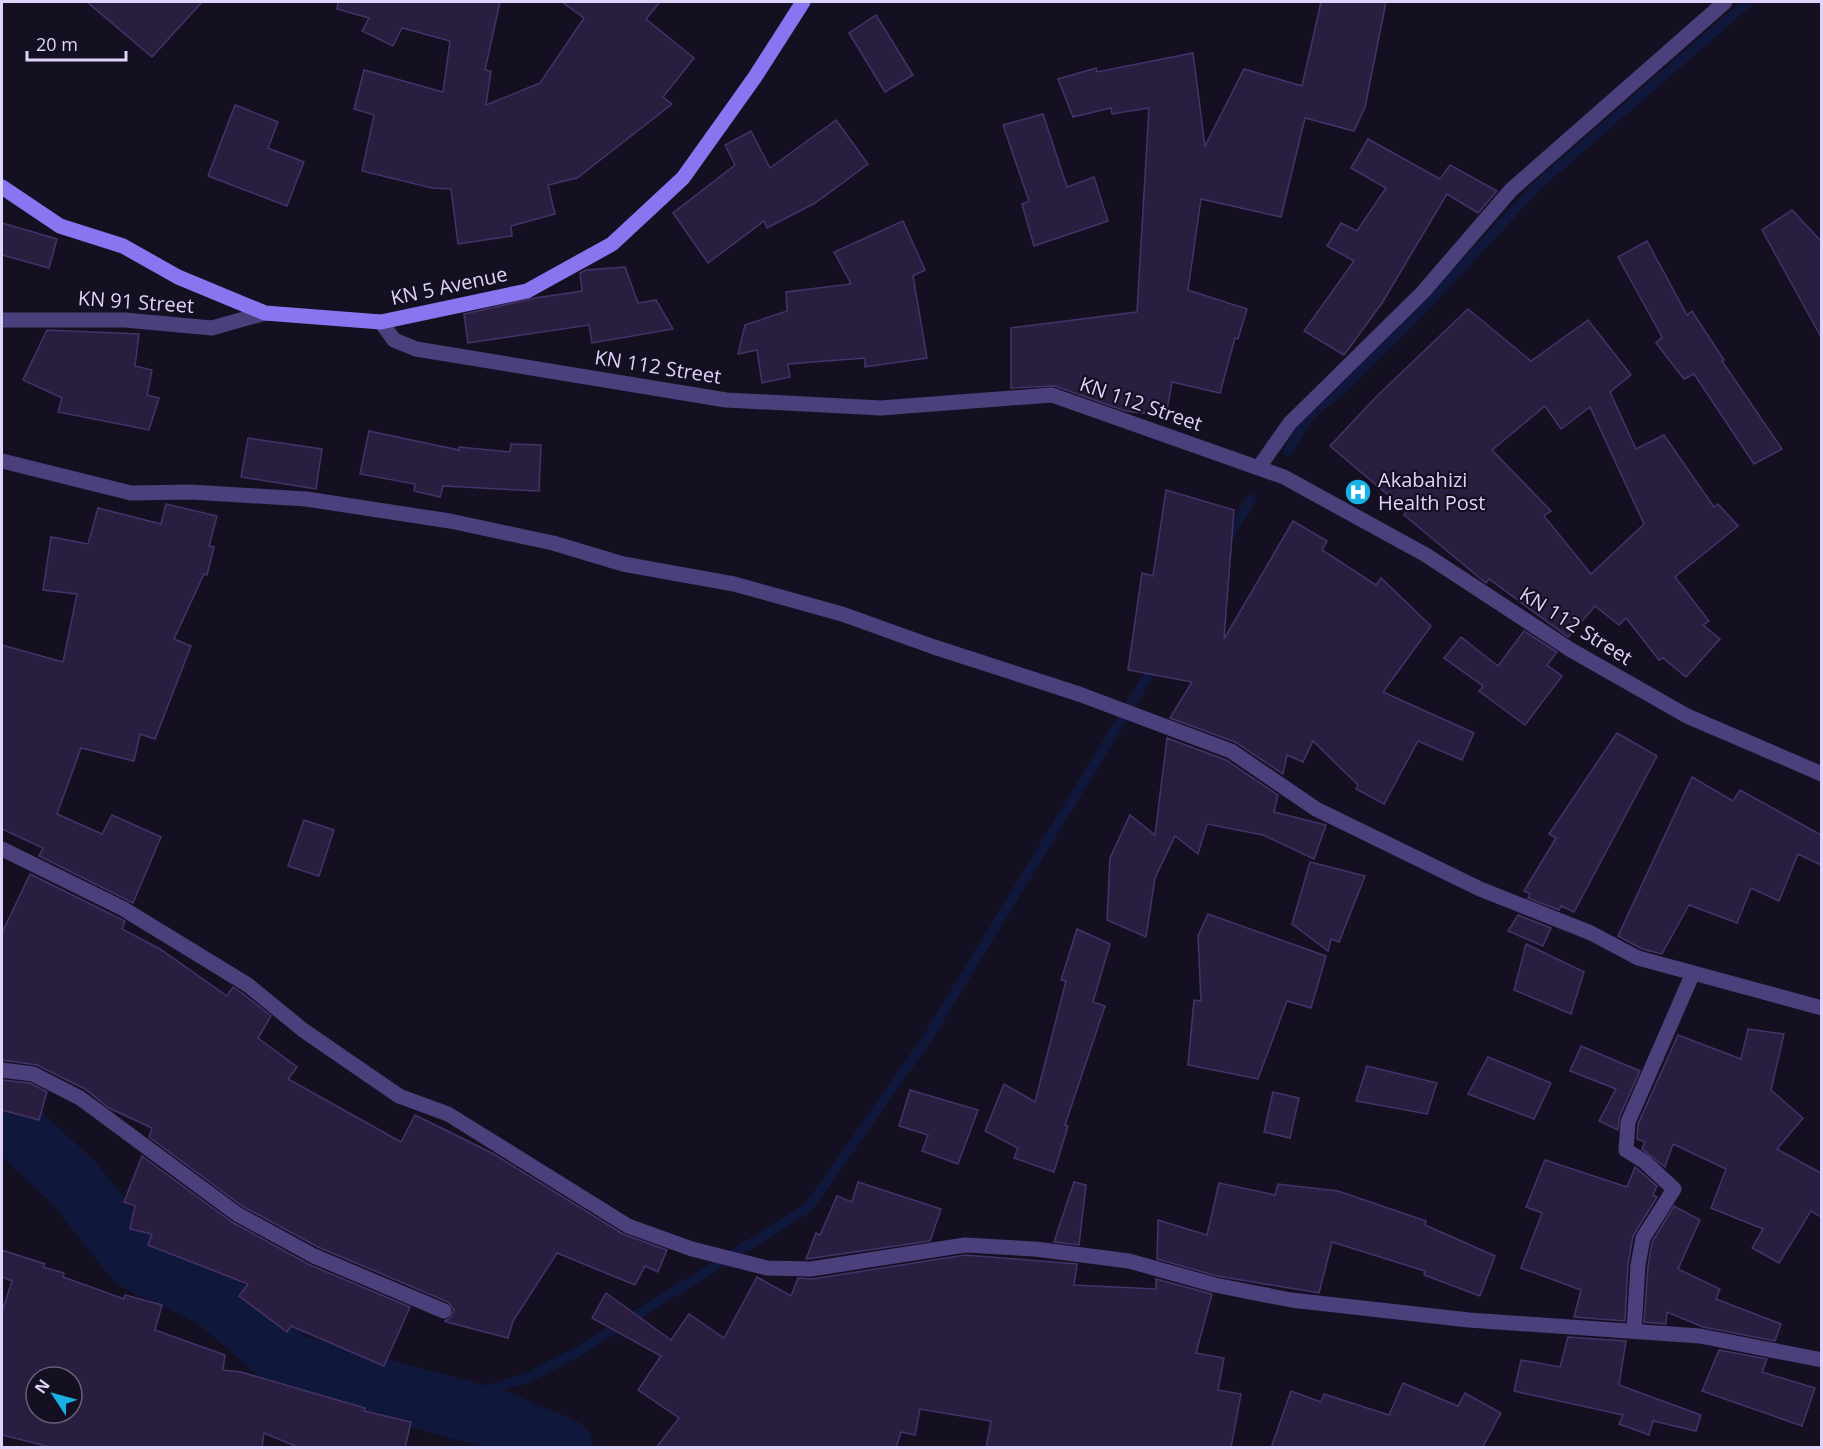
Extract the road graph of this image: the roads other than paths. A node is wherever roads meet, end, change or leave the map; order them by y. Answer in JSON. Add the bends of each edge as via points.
{"nodes":[{"id":1,"x":803,"y":2,"type":"edge"},
{"id":2,"x":1725,"y":2,"type":"edge"},
{"id":3,"x":2,"y":187,"type":"edge"},
{"id":4,"x":265,"y":313,"type":"junction"},
{"id":5,"x":2,"y":320,"type":"edge"},
{"id":6,"x":381,"y":322,"type":"junction"},
{"id":7,"x":2,"y":461,"type":"edge"},
{"id":8,"x":1259,"y":468,"type":"junction"},
{"id":9,"x":1821,"y":774,"type":"edge"},
{"id":10,"x":2,"y":849,"type":"edge"},
{"id":11,"x":1693,"y":973,"type":"junction"},
{"id":12,"x":1821,"y":1008,"type":"edge"},
{"id":13,"x":2,"y":1070,"type":"edge"},
{"id":14,"x":444,"y":1311,"type":"dead end"},
{"id":15,"x":1634,"y":1330,"type":"junction"},
{"id":16,"x":1821,"y":1360,"type":"edge"}],
"edges":[{"from":1,"to":6,"type":"main road","name":"KN 5 Avenue","via":[[683,178],[612,244],[527,291]]},
{"from":2,"to":8,"type":"street","via":[[1511,190],[1423,292],[1290,423]]},
{"from":3,"to":4,"type":"main road","name":"KN 5 Avenue","via":[[60,226],[123,246],[178,277]]},
{"from":4,"to":5,"type":"street","name":"KN 91 Street","via":[[212,328],[125,320]]},
{"from":4,"to":6,"type":"main road","name":"KN 5 Avenue"},
{"from":6,"to":8,"type":"street","name":"KN 112 Street","via":[[394,340],[416,349],[726,400],[881,408],[1052,395]]},
{"from":7,"to":11,"type":"street","via":[[131,493],[191,492],[306,499],[450,521],[553,543],[623,564],[734,584],[842,614],[1079,694],[1231,751],[1316,809],[1480,889],[1591,933],[1638,958]]},
{"from":8,"to":9,"type":"street","name":"KN 112 Street","via":[[1284,477],[1426,555],[1571,650],[1687,716]]},
{"from":10,"to":15,"type":"street","via":[[122,908],[248,984],[303,1030],[399,1096],[448,1114],[628,1226],[692,1249],[767,1268],[811,1269],[965,1245],[1035,1249],[1129,1261],[1215,1285],[1291,1300],[1474,1321]]},
{"from":11,"to":12,"type":"street"},
{"from":11,"to":15,"type":"street","via":[[1628,1122],[1626,1150],[1674,1189],[1643,1238]]},
{"from":13,"to":14,"type":"street","via":[[33,1074],[80,1098],[237,1214],[314,1256]]},
{"from":15,"to":16,"type":"street","via":[[1700,1336]]}]}
